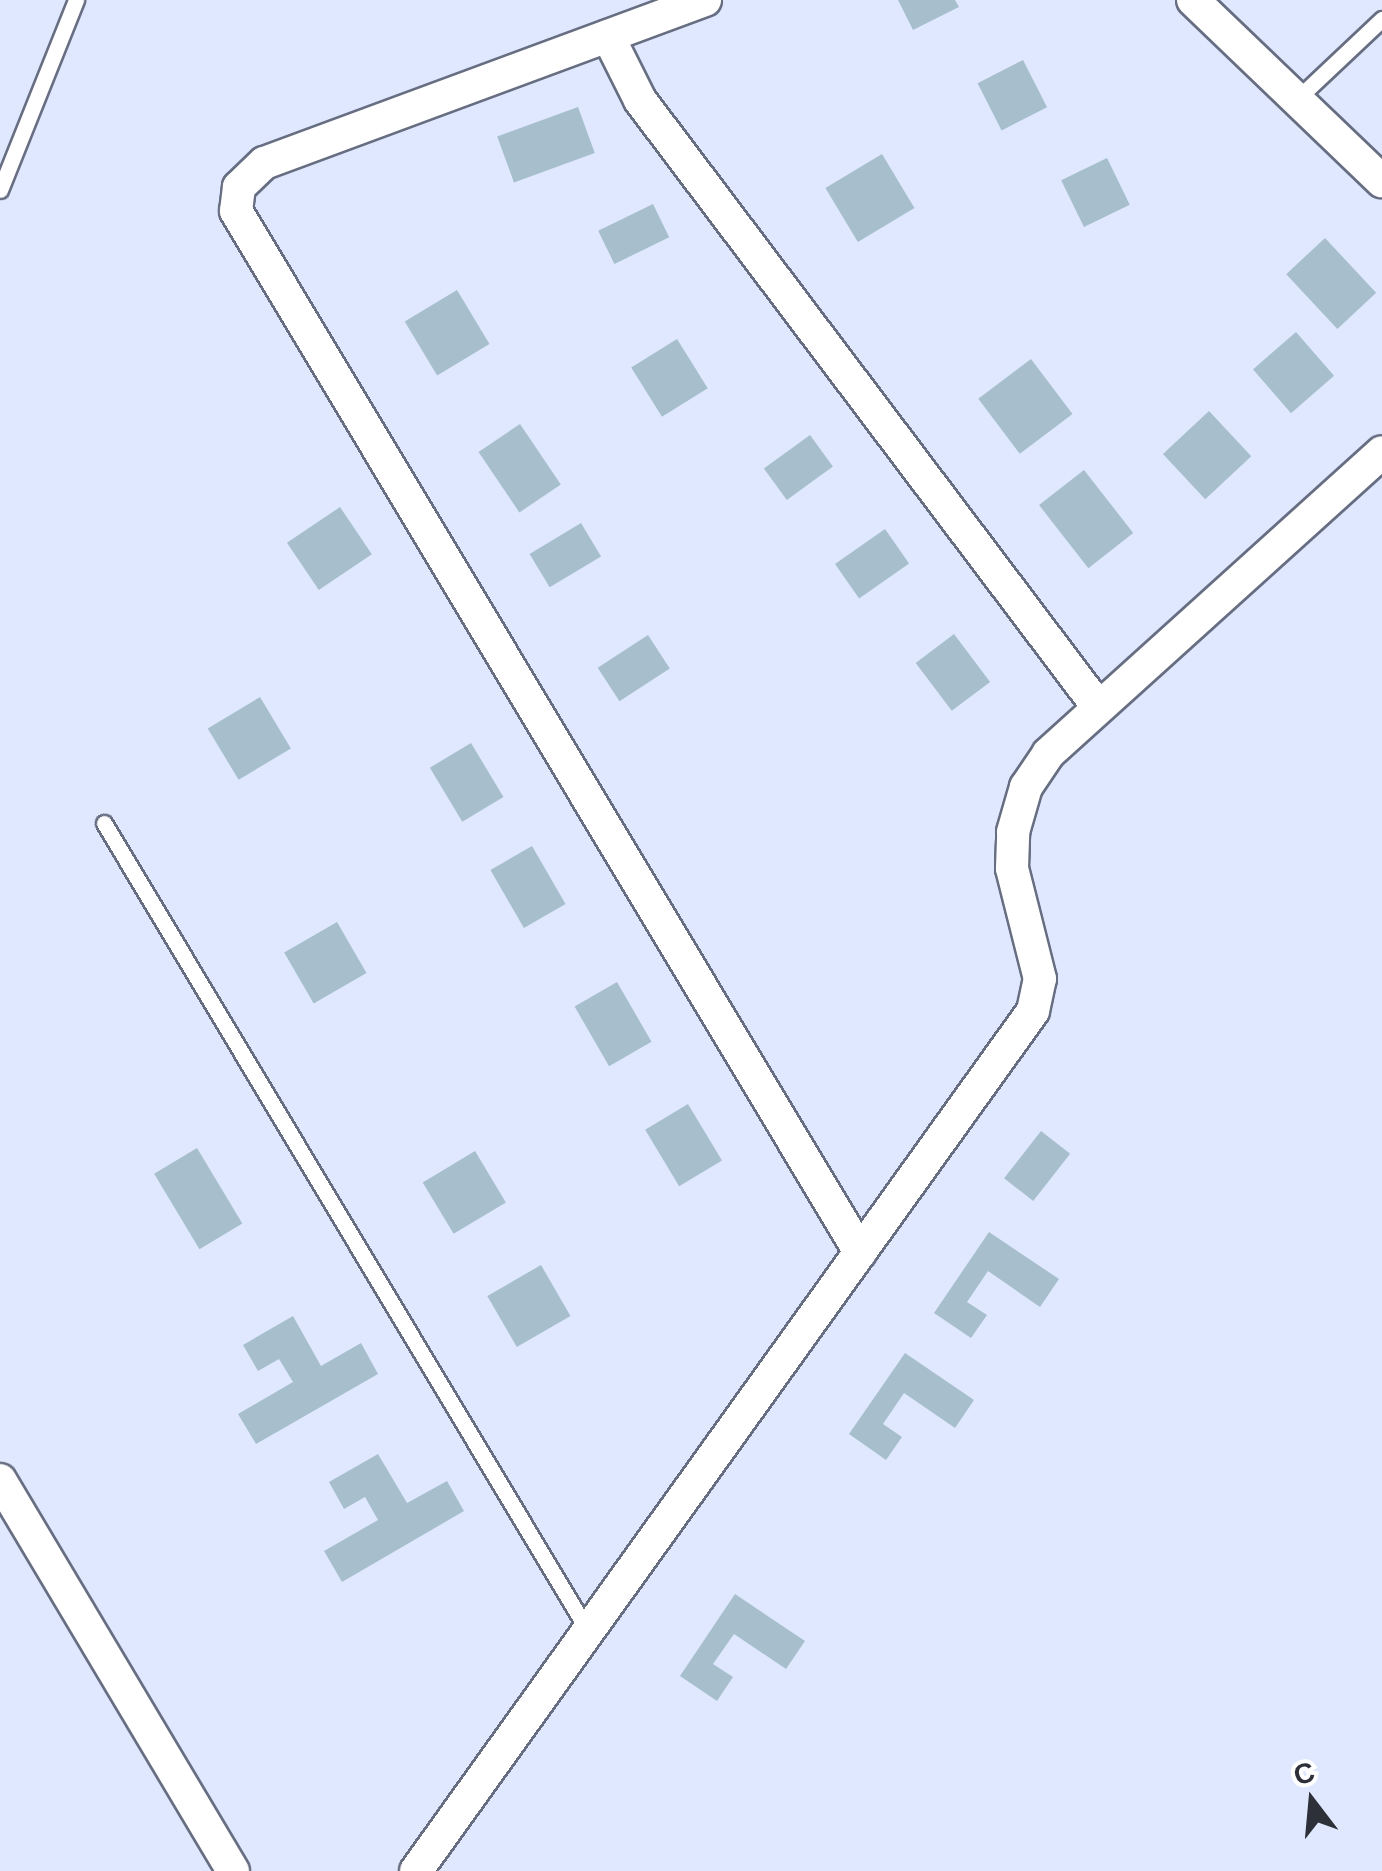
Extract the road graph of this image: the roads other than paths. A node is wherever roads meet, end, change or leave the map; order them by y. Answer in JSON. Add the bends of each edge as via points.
{"nodes":[{"id":1,"x":76,"y":0,"type":"edge"},
{"id":2,"x":705,"y":0,"type":"edge"},
{"id":3,"x":1193,"y":0,"type":"edge"},
{"id":4,"x":1382,"y":19,"type":"edge"},
{"id":5,"x":608,"y":36,"type":"junction"},
{"id":6,"x":1296,"y":99,"type":"junction"},
{"id":7,"x":1382,"y":180,"type":"edge"},
{"id":8,"x":0,"y":190,"type":"edge"},
{"id":9,"x":1382,"y":452,"type":"edge"},
{"id":10,"x":1096,"y":704,"type":"junction"},
{"id":11,"x":104,"y":824,"type":"dead end"},
{"id":12,"x":860,"y":1252,"type":"junction"},
{"id":13,"x":0,"y":1480,"type":"edge"},
{"id":14,"x":588,"y":1631,"type":"junction"},
{"id":15,"x":233,"y":1871,"type":"edge"},
{"id":16,"x":416,"y":1871,"type":"edge"}],
"edges":[{"from":1,"to":8,"type":"lane"},
{"from":2,"to":5,"type":"street"},
{"from":3,"to":6,"type":"street"},
{"from":4,"to":6,"type":"lane"},
{"from":5,"to":10,"type":"street","via":[[640,100]]},
{"from":5,"to":12,"type":"street","via":[[264,164],[239,187],[236,211]]},
{"from":6,"to":7,"type":"street"},
{"from":9,"to":10,"type":"street"},
{"from":10,"to":12,"type":"street","via":[[1026,787],[1013,832],[1012,868],[1040,978],[1033,1011]]},
{"from":11,"to":14,"type":"lane"},
{"from":12,"to":14,"type":"street"},
{"from":13,"to":15,"type":"street"},
{"from":14,"to":16,"type":"street"}]}
